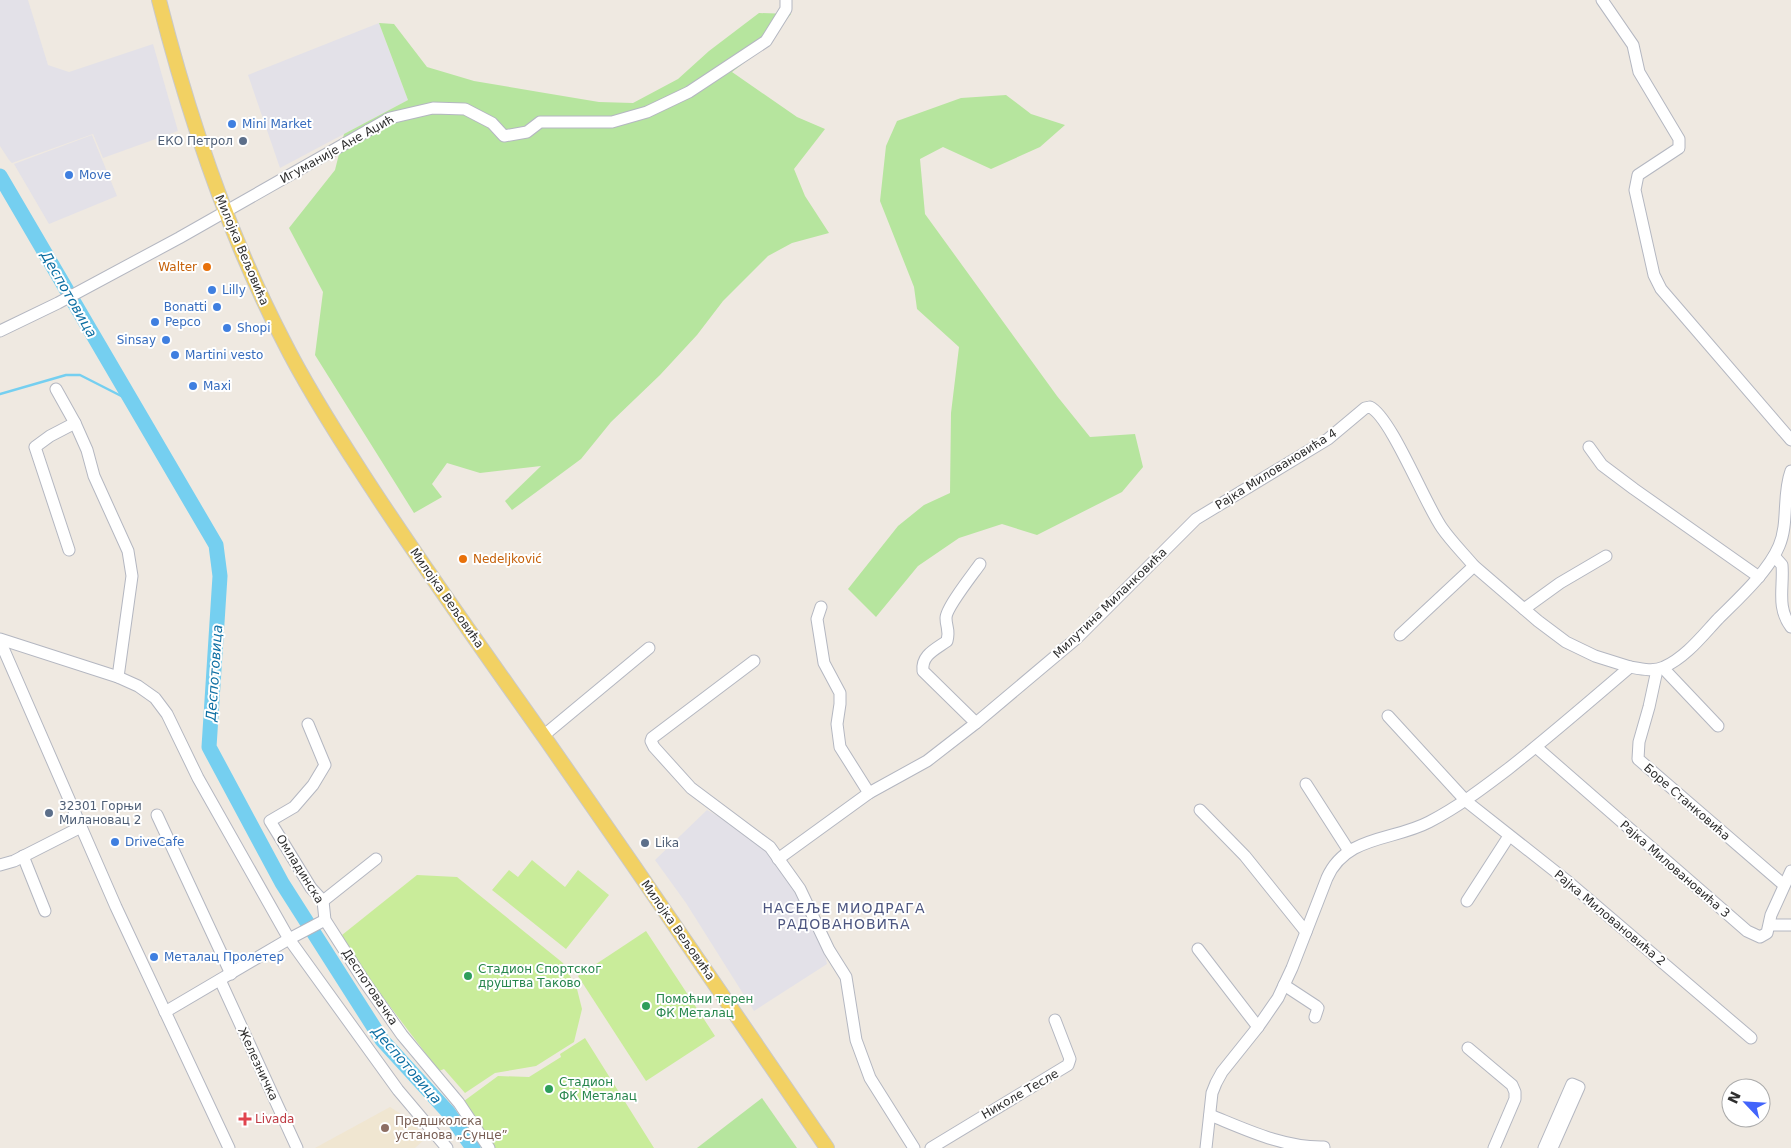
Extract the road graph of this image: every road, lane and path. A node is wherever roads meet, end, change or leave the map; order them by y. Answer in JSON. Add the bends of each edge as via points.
{"nodes":[{"id":1,"x":160,"y":0,"type":"edge"},
{"id":2,"x":786,"y":0,"type":"edge"},
{"id":3,"x":1602,"y":0,"type":"edge"},
{"id":4,"x":224,"y":212,"type":"junction"},
{"id":5,"x":0,"y":331,"type":"edge"},
{"id":6,"x":56,"y":389,"type":"dead end"},
{"id":7,"x":75,"y":424,"type":"junction"},
{"id":8,"x":1791,"y":440,"type":"edge"},
{"id":9,"x":1589,"y":447,"type":"dead end"},
{"id":10,"x":1791,"y":471,"type":"edge"},
{"id":11,"x":1196,"y":519,"type":"joint"},
{"id":12,"x":1787,"y":536,"type":"edge"},
{"id":13,"x":70,"y":550,"type":"dead end"},
{"id":14,"x":1606,"y":556,"type":"dead end"},
{"id":15,"x":1774,"y":556,"type":"junction"},
{"id":16,"x":980,"y":564,"type":"dead end"},
{"id":17,"x":1474,"y":566,"type":"junction"},
{"id":18,"x":1759,"y":577,"type":"junction"},
{"id":19,"x":821,"y":607,"type":"dead end"},
{"id":20,"x":1524,"y":609,"type":"junction"},
{"id":21,"x":1791,"y":627,"type":"edge"},
{"id":22,"x":1400,"y":635,"type":"dead end"},
{"id":23,"x":0,"y":640,"type":"edge"},
{"id":24,"x":649,"y":648,"type":"dead end"},
{"id":25,"x":754,"y":660,"type":"dead end"},
{"id":26,"x":1630,"y":667,"type":"junction"},
{"id":27,"x":1660,"y":669,"type":"junction"},
{"id":28,"x":118,"y":677,"type":"junction"},
{"id":29,"x":1388,"y":716,"type":"dead end"},
{"id":30,"x":976,"y":723,"type":"junction"},
{"id":31,"x":308,"y":724,"type":"dead end"},
{"id":32,"x":1718,"y":726,"type":"dead end"},
{"id":33,"x":543,"y":736,"type":"junction"},
{"id":34,"x":1536,"y":747,"type":"junction"},
{"id":35,"x":1306,"y":784,"type":"dead end"},
{"id":36,"x":869,"y":793,"type":"junction"},
{"id":37,"x":1466,"y":801,"type":"junction"},
{"id":38,"x":1200,"y":810,"type":"dead end"},
{"id":39,"x":157,"y":815,"type":"dead end"},
{"id":40,"x":81,"y":828,"type":"junction"},
{"id":41,"x":1509,"y":836,"type":"junction"},
{"id":42,"x":1349,"y":850,"type":"junction"},
{"id":43,"x":23,"y":856,"type":"junction"},
{"id":44,"x":376,"y":859,"type":"dead end"},
{"id":45,"x":778,"y":859,"type":"junction"},
{"id":46,"x":1,"y":863,"type":"edge"},
{"id":47,"x":1791,"y":871,"type":"edge"},
{"id":48,"x":1784,"y":884,"type":"junction"},
{"id":49,"x":323,"y":901,"type":"junction"},
{"id":50,"x":1467,"y":901,"type":"dead end"},
{"id":51,"x":45,"y":911,"type":"dead end"},
{"id":52,"x":322,"y":921,"type":"junction"},
{"id":53,"x":1770,"y":925,"type":"junction"},
{"id":54,"x":1791,"y":925,"type":"edge"},
{"id":55,"x":1306,"y":932,"type":"junction"},
{"id":56,"x":293,"y":937,"type":"junction"},
{"id":57,"x":1198,"y":949,"type":"dead end"},
{"id":58,"x":230,"y":974,"type":"junction"},
{"id":59,"x":220,"y":980,"type":"junction"},
{"id":60,"x":1284,"y":985,"type":"junction"},
{"id":61,"x":165,"y":1012,"type":"junction"},
{"id":62,"x":1315,"y":1017,"type":"dead end"},
{"id":63,"x":1056,"y":1020,"type":"dead end"},
{"id":64,"x":1258,"y":1027,"type":"junction"},
{"id":65,"x":1751,"y":1038,"type":"dead end"},
{"id":66,"x":1468,"y":1048,"type":"dead end"},
{"id":67,"x":1210,"y":1115,"type":"junction"},
{"id":68,"x":1324,"y":1147,"type":"edge"},
{"id":69,"x":230,"y":1148,"type":"edge"},
{"id":70,"x":297,"y":1148,"type":"edge"},
{"id":71,"x":447,"y":1148,"type":"edge"},
{"id":72,"x":489,"y":1148,"type":"edge"},
{"id":73,"x":827,"y":1148,"type":"edge"},
{"id":74,"x":914,"y":1148,"type":"edge"},
{"id":75,"x":931,"y":1148,"type":"edge"},
{"id":76,"x":1206,"y":1148,"type":"edge"},
{"id":77,"x":1494,"y":1148,"type":"edge"},
{"id":78,"x":1544,"y":1148,"type":"edge"},
{"id":79,"x":1552,"y":1148,"type":"edge"}],
"edges":[{"from":1,"to":4,"type":"main road","name":"Милојка Вељовића","via":[[184,94]]},
{"from":2,"to":4,"type":"street","name":"Игуманије Ане Аџић","via":[[786,9],[766,41],[689,92],[647,112],[612,122],[540,122],[527,132],[504,136],[492,124],[465,109],[433,108],[390,118]]},
{"from":3,"to":8,"type":"street","via":[[1632,45],[1639,72],[1679,139],[1679,148],[1638,175],[1635,190],[1654,275],[1661,289]]},
{"from":4,"to":5,"type":"street","name":"Игуманије Ане Аџић","via":[[78,293]]},
{"from":4,"to":33,"type":"main road","name":"Милојка Вељовића","via":[[280,334],[340,438],[395,525]]},
{"from":6,"to":7,"type":"street"},
{"from":7,"to":13,"type":"street","via":[[35,447]]},
{"from":7,"to":28,"type":"street","via":[[131,563]]},
{"from":9,"to":18,"type":"street","via":[[1602,465]]},
{"from":10,"to":12,"type":"street","via":[[1787,492]]},
{"from":11,"to":17,"type":"street","name":"Рајка Миловановића 4","via":[[1328,439],[1361,410],[1370,407],[1378,413],[1404,455],[1442,528]]},
{"from":11,"to":30,"type":"street","name":"Милутина Миланковића","via":[[1077,638]]},
{"from":12,"to":15,"type":"street"},
{"from":14,"to":20,"type":"street"},
{"from":15,"to":18,"type":"street"},
{"from":15,"to":21,"type":"street","via":[[1782,565],[1781,602]]},
{"from":16,"to":30,"type":"street","via":[[949,608],[947,641],[926,656],[922,664],[923,671]]},
{"from":17,"to":20,"type":"street","name":"Рајка Миловановића 4"},
{"from":17,"to":22,"type":"street"},
{"from":18,"to":27,"type":"street","via":[[1686,652]]},
{"from":19,"to":36,"type":"street","via":[[817,619],[824,663],[840,693],[837,724],[840,748]]},
{"from":20,"to":26,"type":"street","name":"Рајка Миловановића 4","via":[[1566,642]]},
{"from":23,"to":28,"type":"street"},
{"from":23,"to":40,"type":"street"},
{"from":24,"to":33,"type":"street"},
{"from":25,"to":45,"type":"street","via":[[651,741],[691,788],[767,844]]},
{"from":26,"to":27,"type":"street","name":"Рајка Миловановића 4"},
{"from":26,"to":34,"type":"street"},
{"from":27,"to":32,"type":"street"},
{"from":27,"to":48,"type":"street","name":"Боре Станковића","via":[[1639,742],[1638,759]]},
{"from":28,"to":56,"type":"street","via":[[155,698],[167,714],[198,778]]},
{"from":29,"to":37,"type":"street","name":"Рајка Миловановића 2"},
{"from":30,"to":36,"type":"street","name":"Милутина Миланковића","via":[[927,761]]},
{"from":31,"to":49,"type":"street","name":"Омладинска","via":[[325,764],[313,785],[294,807],[270,821],[310,888]]},
{"from":33,"to":73,"type":"main road","name":"Милојка Вељовића"},
{"from":34,"to":37,"type":"street"},
{"from":34,"to":53,"type":"street","name":"Рајка Миловановића 3","via":[[1747,931],[1760,937],[1767,933]]},
{"from":35,"to":42,"type":"street"},
{"from":36,"to":45,"type":"street","name":"Милутина Миланковића"},
{"from":37,"to":41,"type":"street","name":"Рајка Миловановића 2"},
{"from":37,"to":42,"type":"street","via":[[1410,831]]},
{"from":38,"to":55,"type":"street","via":[[1245,856]]},
{"from":39,"to":58,"type":"street"},
{"from":40,"to":43,"type":"street"},
{"from":40,"to":61,"type":"street"},
{"from":41,"to":50,"type":"street"},
{"from":41,"to":65,"type":"street","name":"Рајка Миловановића 2","via":[[1566,880]]},
{"from":42,"to":55,"type":"street","via":[[1332,866]]},
{"from":43,"to":46,"type":"street"},
{"from":43,"to":51,"type":"street"},
{"from":44,"to":49,"type":"street"},
{"from":45,"to":74,"type":"street","via":[[800,889],[829,950],[846,977],[856,1040],[870,1078]]},
{"from":47,"to":48,"type":"street"},
{"from":48,"to":53,"type":"street"},
{"from":49,"to":52,"type":"street","name":"Омладинска"},
{"from":52,"to":56,"type":"street","name":"Омладинска"},
{"from":52,"to":72,"type":"street","name":"Деспотовачка","via":[[397,1027],[459,1103]]},
{"from":53,"to":54,"type":"street"},
{"from":55,"to":60,"type":"street"},
{"from":56,"to":58,"type":"street","name":"Омладинска"},
{"from":56,"to":71,"type":"street","via":[[398,1090]]},
{"from":57,"to":64,"type":"street"},
{"from":58,"to":59,"type":"street","name":"Омладинска"},
{"from":59,"to":61,"type":"street","name":"Омладинска"},
{"from":59,"to":70,"type":"street","name":"Железничка"},
{"from":60,"to":62,"type":"street","via":[[1316,1006]]},
{"from":60,"to":64,"type":"street"},
{"from":61,"to":69,"type":"street"},
{"from":63,"to":75,"type":"street","name":"Николе Тесле","via":[[1070,1059],[1068,1065]]},
{"from":64,"to":67,"type":"street","via":[[1222,1072],[1212,1094]]},
{"from":66,"to":77,"type":"street","via":[[1515,1092]]},
{"from":67,"to":68,"type":"street","via":[[1276,1141]]},
{"from":67,"to":76,"type":"street"},
{"from":78,"to":79,"type":"street","via":[[1572,1084],[1579,1087]]}]}
